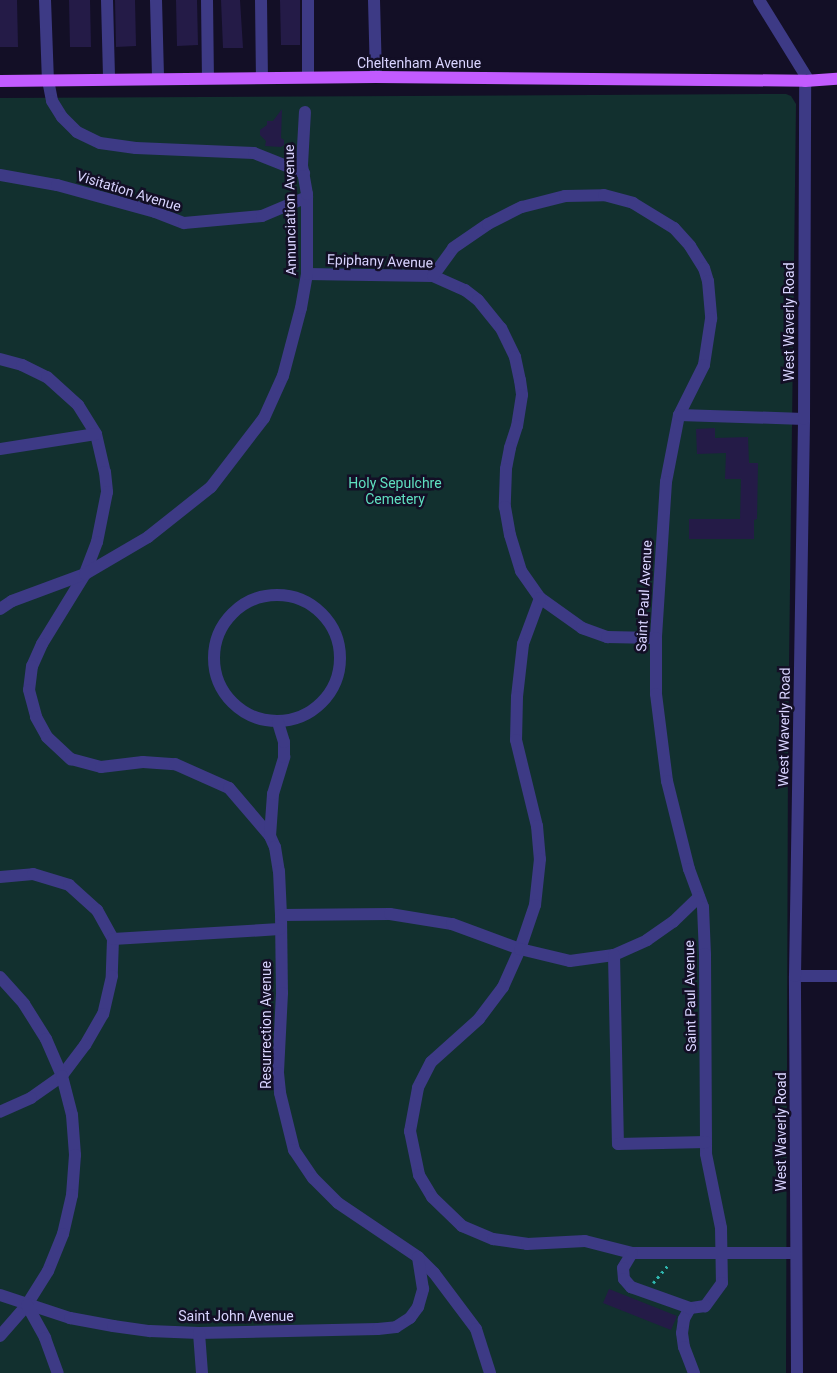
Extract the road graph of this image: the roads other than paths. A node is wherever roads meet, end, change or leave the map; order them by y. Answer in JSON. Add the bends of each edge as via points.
{"nodes":[{"id":1,"x":46,"y":0,"type":"edge"},
{"id":2,"x":106,"y":0,"type":"edge"},
{"id":3,"x":156,"y":0,"type":"edge"},
{"id":4,"x":207,"y":0,"type":"edge"},
{"id":5,"x":261,"y":0,"type":"edge"},
{"id":6,"x":308,"y":0,"type":"edge"},
{"id":7,"x":374,"y":0,"type":"edge"},
{"id":8,"x":759,"y":0,"type":"edge"},
{"id":9,"x":376,"y":77,"type":"junction"},
{"id":10,"x":208,"y":78,"type":"junction"},
{"id":11,"x":262,"y":78,"type":"junction"},
{"id":12,"x":308,"y":78,"type":"junction"},
{"id":13,"x":109,"y":79,"type":"junction"},
{"id":14,"x":158,"y":79,"type":"junction"},
{"id":15,"x":837,"y":79,"type":"edge"},
{"id":16,"x":48,"y":80,"type":"junction"},
{"id":17,"x":0,"y":81,"type":"edge"},
{"id":18,"x":807,"y":81,"type":"junction"},
{"id":19,"x":306,"y":112,"type":"dead end"},
{"id":20,"x":304,"y":173,"type":"junction"},
{"id":21,"x":0,"y":175,"type":"edge"},
{"id":22,"x":307,"y":197,"type":"junction"},
{"id":23,"x":307,"y":274,"type":"junction"},
{"id":24,"x":432,"y":276,"type":"junction"},
{"id":25,"x":0,"y":360,"type":"edge"},
{"id":26,"x":680,"y":415,"type":"junction"},
{"id":27,"x":804,"y":419,"type":"junction"},
{"id":28,"x":96,"y":434,"type":"junction"},
{"id":29,"x":0,"y":449,"type":"edge"},
{"id":30,"x":85,"y":574,"type":"junction"},
{"id":31,"x":540,"y":598,"type":"junction"},
{"id":32,"x":0,"y":609,"type":"edge"},
{"id":33,"x":656,"y":638,"type":"junction"},
{"id":34,"x":278,"y":722,"type":"junction"},
{"id":35,"x":270,"y":836,"type":"junction"},
{"id":36,"x":0,"y":877,"type":"edge"},
{"id":37,"x":699,"y":897,"type":"junction"},
{"id":38,"x":281,"y":915,"type":"junction"},
{"id":39,"x":280,"y":929,"type":"junction"},
{"id":40,"x":113,"y":939,"type":"junction"},
{"id":41,"x":520,"y":949,"type":"junction"},
{"id":42,"x":614,"y":955,"type":"junction"},
{"id":43,"x":795,"y":976,"type":"junction"},
{"id":44,"x":837,"y":976,"type":"edge"},
{"id":45,"x":0,"y":977,"type":"edge"},
{"id":46,"x":62,"y":1076,"type":"junction"},
{"id":47,"x":0,"y":1112,"type":"edge"},
{"id":48,"x":706,"y":1142,"type":"junction"},
{"id":49,"x":632,"y":1253,"type":"junction"},
{"id":50,"x":796,"y":1253,"type":"junction"},
{"id":51,"x":721,"y":1254,"type":"junction"},
{"id":52,"x":418,"y":1257,"type":"junction"},
{"id":53,"x":0,"y":1295,"type":"edge"},
{"id":54,"x":27,"y":1305,"type":"junction"},
{"id":55,"x":690,"y":1308,"type":"junction"},
{"id":56,"x":199,"y":1333,"type":"junction"},
{"id":57,"x":0,"y":1336,"type":"edge"},
{"id":58,"x":58,"y":1373,"type":"edge"},
{"id":59,"x":202,"y":1373,"type":"edge"},
{"id":60,"x":490,"y":1373,"type":"edge"},
{"id":61,"x":694,"y":1373,"type":"edge"},
{"id":62,"x":796,"y":1373,"type":"edge"}],
"edges":[{"from":1,"to":16,"type":"street"},
{"from":2,"to":13,"type":"street"},
{"from":3,"to":14,"type":"street"},
{"from":4,"to":10,"type":"street"},
{"from":5,"to":11,"type":"street"},
{"from":6,"to":12,"type":"street"},
{"from":7,"to":9,"type":"street"},
{"from":8,"to":18,"type":"street"},
{"from":9,"to":12,"type":"main road","name":"Cheltenham Avenue"},
{"from":9,"to":18,"type":"main road","name":"Cheltenham Avenue"},
{"from":10,"to":11,"type":"main road","name":"Cheltenham Avenue"},
{"from":10,"to":14,"type":"main road","name":"Cheltenham Avenue"},
{"from":11,"to":12,"type":"main road","name":"Cheltenham Avenue"},
{"from":13,"to":14,"type":"main road","name":"Cheltenham Avenue"},
{"from":13,"to":16,"type":"main road","name":"Cheltenham Avenue"},
{"from":15,"to":18,"type":"main road","name":"Cheltenham Avenue"},
{"from":16,"to":17,"type":"main road","name":"Cheltenham Avenue"},
{"from":16,"to":20,"type":"street","via":[[52,101],[62,118],[77,132],[100,143],[136,148],[254,153]]},
{"from":18,"to":27,"type":"street","name":"West Waverly Road"},
{"from":19,"to":20,"type":"street","name":"Annunciation Avenue"},
{"from":20,"to":22,"type":"street","name":"Annunciation Avenue"},
{"from":21,"to":22,"type":"street","name":"Visitation Avenue","via":[[57,185],[184,223],[262,216]]},
{"from":22,"to":23,"type":"street","name":"Annunciation Avenue"},
{"from":23,"to":24,"type":"street","name":"Epiphany Avenue"},
{"from":23,"to":30,"type":"street","name":"Annunciation Avenue","via":[[283,376],[264,418],[230,465],[211,487],[160,528]]},
{"from":24,"to":26,"type":"street","name":"Saint Paul Avenue","via":[[453,248],[488,224],[522,208],[565,196],[586,195],[604,195],[633,203],[674,228],[690,246],[708,281],[711,319],[704,365]]},
{"from":24,"to":31,"type":"street","name":"Epiphany Avenue","via":[[465,290],[478,300],[501,328],[516,357],[522,395],[506,469],[505,507],[521,571]]},
{"from":25,"to":28,"type":"street","via":[[22,365],[47,377],[78,405]]},
{"from":26,"to":27,"type":"street"},
{"from":26,"to":33,"type":"street","name":"Saint Paul Avenue","via":[[666,482]]},
{"from":27,"to":43,"type":"street","name":"West Waverly Road"},
{"from":28,"to":29,"type":"street"},
{"from":28,"to":30,"type":"street","via":[[102,452],[107,492],[97,542]]},
{"from":30,"to":32,"type":"street","name":"Annunciation Avenue"},
{"from":30,"to":35,"type":"street","via":[[32,666],[32,703],[47,737],[71,758],[100,767],[143,762],[175,764],[201,775],[229,788]]},
{"from":31,"to":33,"type":"street","name":"Epiphany Avenue","via":[[568,620],[607,637]]},
{"from":31,"to":41,"type":"street","via":[[523,644],[517,697],[516,740],[537,826],[540,859],[535,905]]},
{"from":33,"to":37,"type":"street","name":"Saint Paul Avenue","via":[[656,694],[667,781]]},
{"from":34,"to":34,"type":"street","via":[[298,718],[316,709],[338,676],[340,656],[337,637],[327,619],[313,606],[295,597],[275,594],[254,599],[235,610],[221,628],[214,649],[214,671],[222,692],[237,708],[256,719]]},
{"from":34,"to":35,"type":"street","via":[[284,742],[284,757],[273,794]]},
{"from":35,"to":38,"type":"street","name":"Resurrection Avenue","via":[[279,871]]},
{"from":36,"to":40,"type":"street","via":[[33,874],[69,885],[97,910]]},
{"from":37,"to":42,"type":"street","via":[[673,922],[647,940]]},
{"from":37,"to":48,"type":"street","name":"Saint Paul Avenue","via":[[703,906],[705,954]]},
{"from":38,"to":39,"type":"street","name":"Resurrection Avenue"},
{"from":38,"to":41,"type":"street","via":[[390,914],[452,924]]},
{"from":39,"to":40,"type":"street"},
{"from":39,"to":52,"type":"street","name":"Resurrection Avenue","via":[[282,993],[278,1073],[294,1150],[313,1178],[338,1204]]},
{"from":40,"to":46,"type":"street","via":[[112,976],[103,1014]]},
{"from":41,"to":42,"type":"street","via":[[570,960]]},
{"from":41,"to":49,"type":"street","via":[[503,987],[479,1018],[431,1062],[418,1088],[410,1131],[419,1175],[432,1197],[462,1226],[493,1240],[527,1244],[585,1241]]},
{"from":42,"to":48,"type":"street","via":[[618,1144]]},
{"from":43,"to":44,"type":"street"},
{"from":43,"to":50,"type":"street","name":"West Waverly Road"},
{"from":45,"to":46,"type":"street","via":[[24,1004],[46,1038]]},
{"from":46,"to":47,"type":"street","via":[[31,1098]]},
{"from":46,"to":54,"type":"street","via":[[72,1115],[72,1195],[63,1234]]},
{"from":48,"to":51,"type":"street","name":"Saint Paul Avenue","via":[[721,1228]]},
{"from":49,"to":51,"type":"street"},
{"from":49,"to":55,"type":"street","via":[[623,1268],[624,1279],[631,1287]]},
{"from":50,"to":51,"type":"street"},
{"from":50,"to":62,"type":"street","name":"West Waverly Road"},
{"from":51,"to":55,"type":"street","via":[[722,1283],[705,1306]]},
{"from":52,"to":56,"type":"street","name":"Saint John Avenue","via":[[423,1289],[418,1307],[410,1318],[396,1327]]},
{"from":52,"to":60,"type":"street","name":"Resurrection Avenue","via":[[476,1329]]},
{"from":53,"to":54,"type":"street","name":"Saint John Avenue"},
{"from":54,"to":56,"type":"street","name":"Saint John Avenue","via":[[113,1326]]},
{"from":54,"to":57,"type":"street"},
{"from":54,"to":58,"type":"street","via":[[45,1338]]},
{"from":55,"to":61,"type":"street","via":[[682,1333]]},
{"from":56,"to":59,"type":"street"}]}
